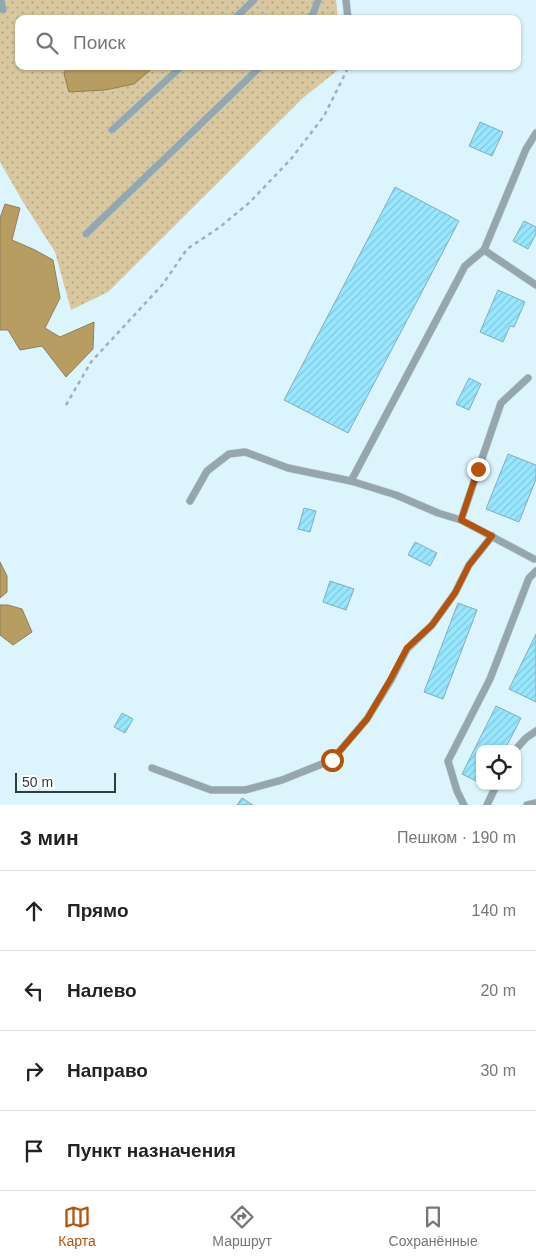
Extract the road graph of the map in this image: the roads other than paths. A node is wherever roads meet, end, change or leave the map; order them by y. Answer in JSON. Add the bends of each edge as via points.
{"nodes":[{"id":1,"x":1,"y":0,"type":"edge"},
{"id":2,"x":254,"y":0,"type":"edge"},
{"id":3,"x":318,"y":0,"type":"edge"},
{"id":4,"x":346,"y":0,"type":"edge"},
{"id":5,"x":3,"y":10,"type":"dead end"},
{"id":6,"x":238,"y":15,"type":"edge"},
{"id":7,"x":312,"y":15,"type":"edge"},
{"id":8,"x":348,"y":15,"type":"edge"},
{"id":9,"x":178,"y":70,"type":"edge"},
{"id":10,"x":257,"y":70,"type":"edge"},
{"id":11,"x":112,"y":130,"type":"dead end"},
{"id":12,"x":536,"y":133,"type":"edge"},
{"id":13,"x":86,"y":234,"type":"dead end"},
{"id":14,"x":484,"y":250,"type":"junction"},
{"id":15,"x":536,"y":285,"type":"edge"},
{"id":16,"x":528,"y":378,"type":"dead end"},
{"id":17,"x":351,"y":481,"type":"junction"},
{"id":18,"x":190,"y":501,"type":"dead end"},
{"id":19,"x":461,"y":520,"type":"junction"},
{"id":20,"x":492,"y":536,"type":"junction"},
{"id":21,"x":535,"y":560,"type":"edge"},
{"id":22,"x":536,"y":571,"type":"edge"},
{"id":23,"x":536,"y":731,"type":"edge"},
{"id":24,"x":520,"y":745,"type":"edge"},
{"id":25,"x":152,"y":768,"type":"dead end"},
{"id":26,"x":494,"y":790,"type":"edge"},
{"id":27,"x":536,"y":803,"type":"edge"},
{"id":28,"x":464,"y":805,"type":"edge"},
{"id":29,"x":487,"y":805,"type":"edge"},
{"id":30,"x":527,"y":805,"type":"edge"}],
"edges":[{"from":1,"to":5,"type":"lane"},
{"from":2,"to":6,"type":"lane"},
{"from":3,"to":7,"type":"lane"},
{"from":4,"to":8,"type":"lane"},
{"from":9,"to":11,"type":"lane"},
{"from":10,"to":13,"type":"lane"},
{"from":12,"to":14,"type":"lane","via":[[526,149]]},
{"from":14,"to":15,"type":"lane"},
{"from":14,"to":17,"type":"lane","via":[[465,266]]},
{"from":16,"to":19,"type":"lane","via":[[502,403]]},
{"from":17,"to":18,"type":"lane","via":[[288,468],[245,452],[228,454],[207,471]]},
{"from":17,"to":19,"type":"lane"},
{"from":19,"to":20,"type":"lane"},
{"from":20,"to":21,"type":"lane"},
{"from":20,"to":25,"type":"lane","via":[[469,565],[455,593],[432,625],[407,648],[367,719],[332,760],[282,780],[245,790],[212,790]]},
{"from":22,"to":28,"type":"lane","via":[[529,578],[490,679],[448,761]]},
{"from":23,"to":24,"type":"lane"},
{"from":26,"to":29,"type":"lane"},
{"from":27,"to":30,"type":"lane"}]}
